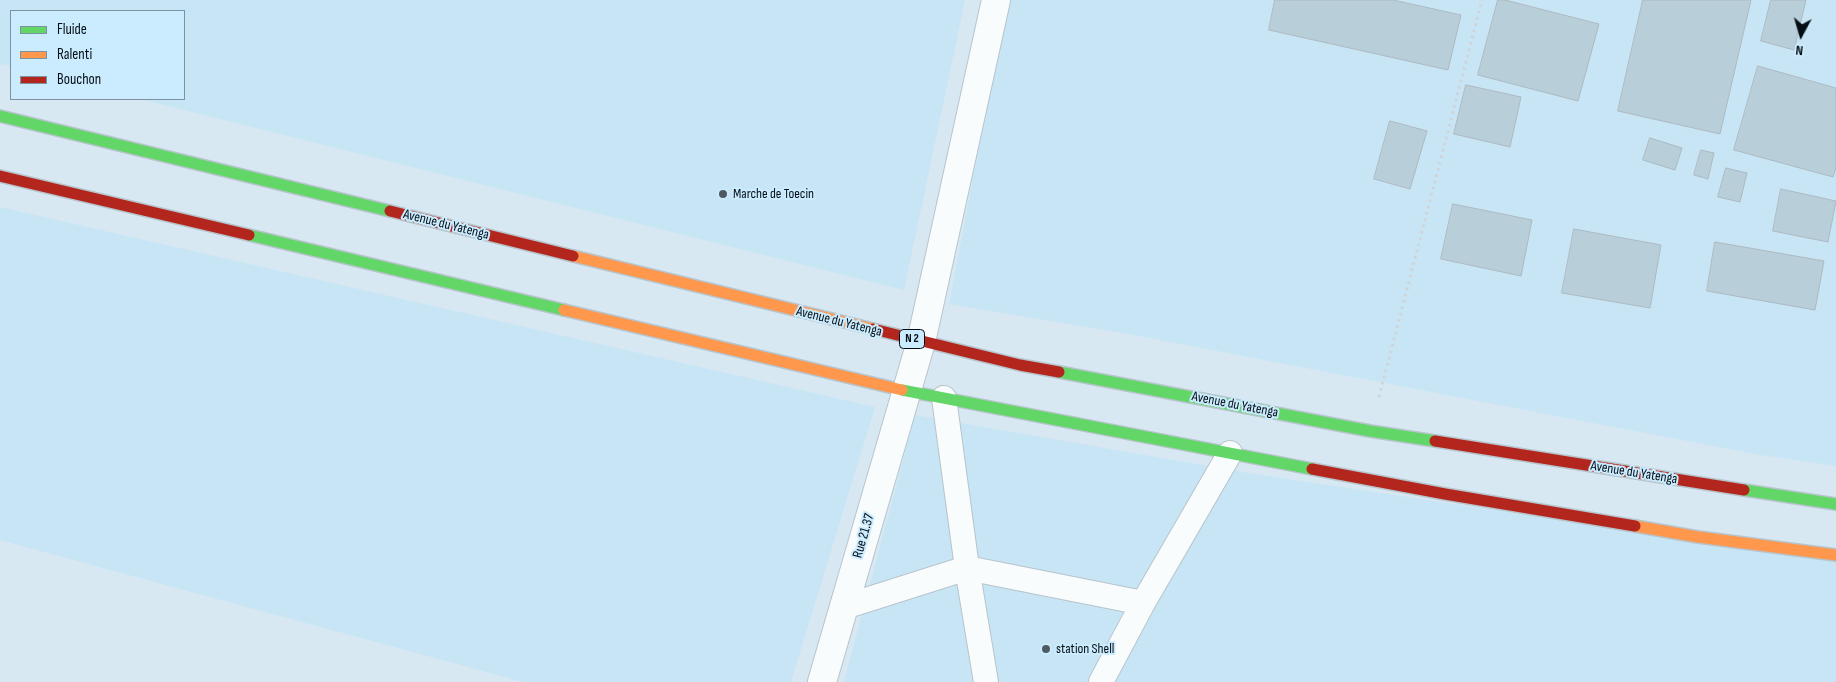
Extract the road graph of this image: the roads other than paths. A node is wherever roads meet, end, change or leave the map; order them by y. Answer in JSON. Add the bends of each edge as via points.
{"nodes":[{"id":1,"x":996,"y":0,"type":"edge"},
{"id":2,"x":0,"y":116,"type":"edge"},
{"id":3,"x":0,"y":176,"type":"edge"},
{"id":4,"x":921,"y":342,"type":"junction"},
{"id":5,"x":907,"y":391,"type":"junction"},
{"id":6,"x":944,"y":398,"type":"junction"},
{"id":7,"x":1230,"y":453,"type":"junction"},
{"id":8,"x":1836,"y":504,"type":"edge"},
{"id":9,"x":1836,"y":555,"type":"edge"},
{"id":10,"x":967,"y":568,"type":"junction"},
{"id":11,"x":1143,"y":603,"type":"junction"},
{"id":12,"x":844,"y":607,"type":"junction"},
{"id":13,"x":822,"y":682,"type":"edge"},
{"id":14,"x":986,"y":682,"type":"edge"},
{"id":15,"x":1101,"y":682,"type":"edge"}],
"edges":[{"from":1,"to":4,"type":"street","name":"Rue 21.37"},
{"from":2,"to":4,"type":"main road","name":"Avenue du Yatenga","number":"N 2"},
{"from":3,"to":5,"type":"main road"},
{"from":4,"to":5,"type":"street","name":"Rue 21.37"},
{"from":4,"to":8,"type":"main road","name":"Avenue du Yatenga","number":"N 2","via":[[1370,431]]},
{"from":5,"to":6,"type":"main road"},
{"from":5,"to":12,"type":"street","name":"Rue 21.37"},
{"from":6,"to":7,"type":"main road"},
{"from":6,"to":10,"type":"lane"},
{"from":7,"to":9,"type":"main road","via":[[1591,519]]},
{"from":7,"to":11,"type":"lane"},
{"from":10,"to":11,"type":"lane"},
{"from":10,"to":12,"type":"lane"},
{"from":10,"to":14,"type":"lane"},
{"from":11,"to":15,"type":"lane"},
{"from":12,"to":13,"type":"street","name":"Rue 21.37"}]}
